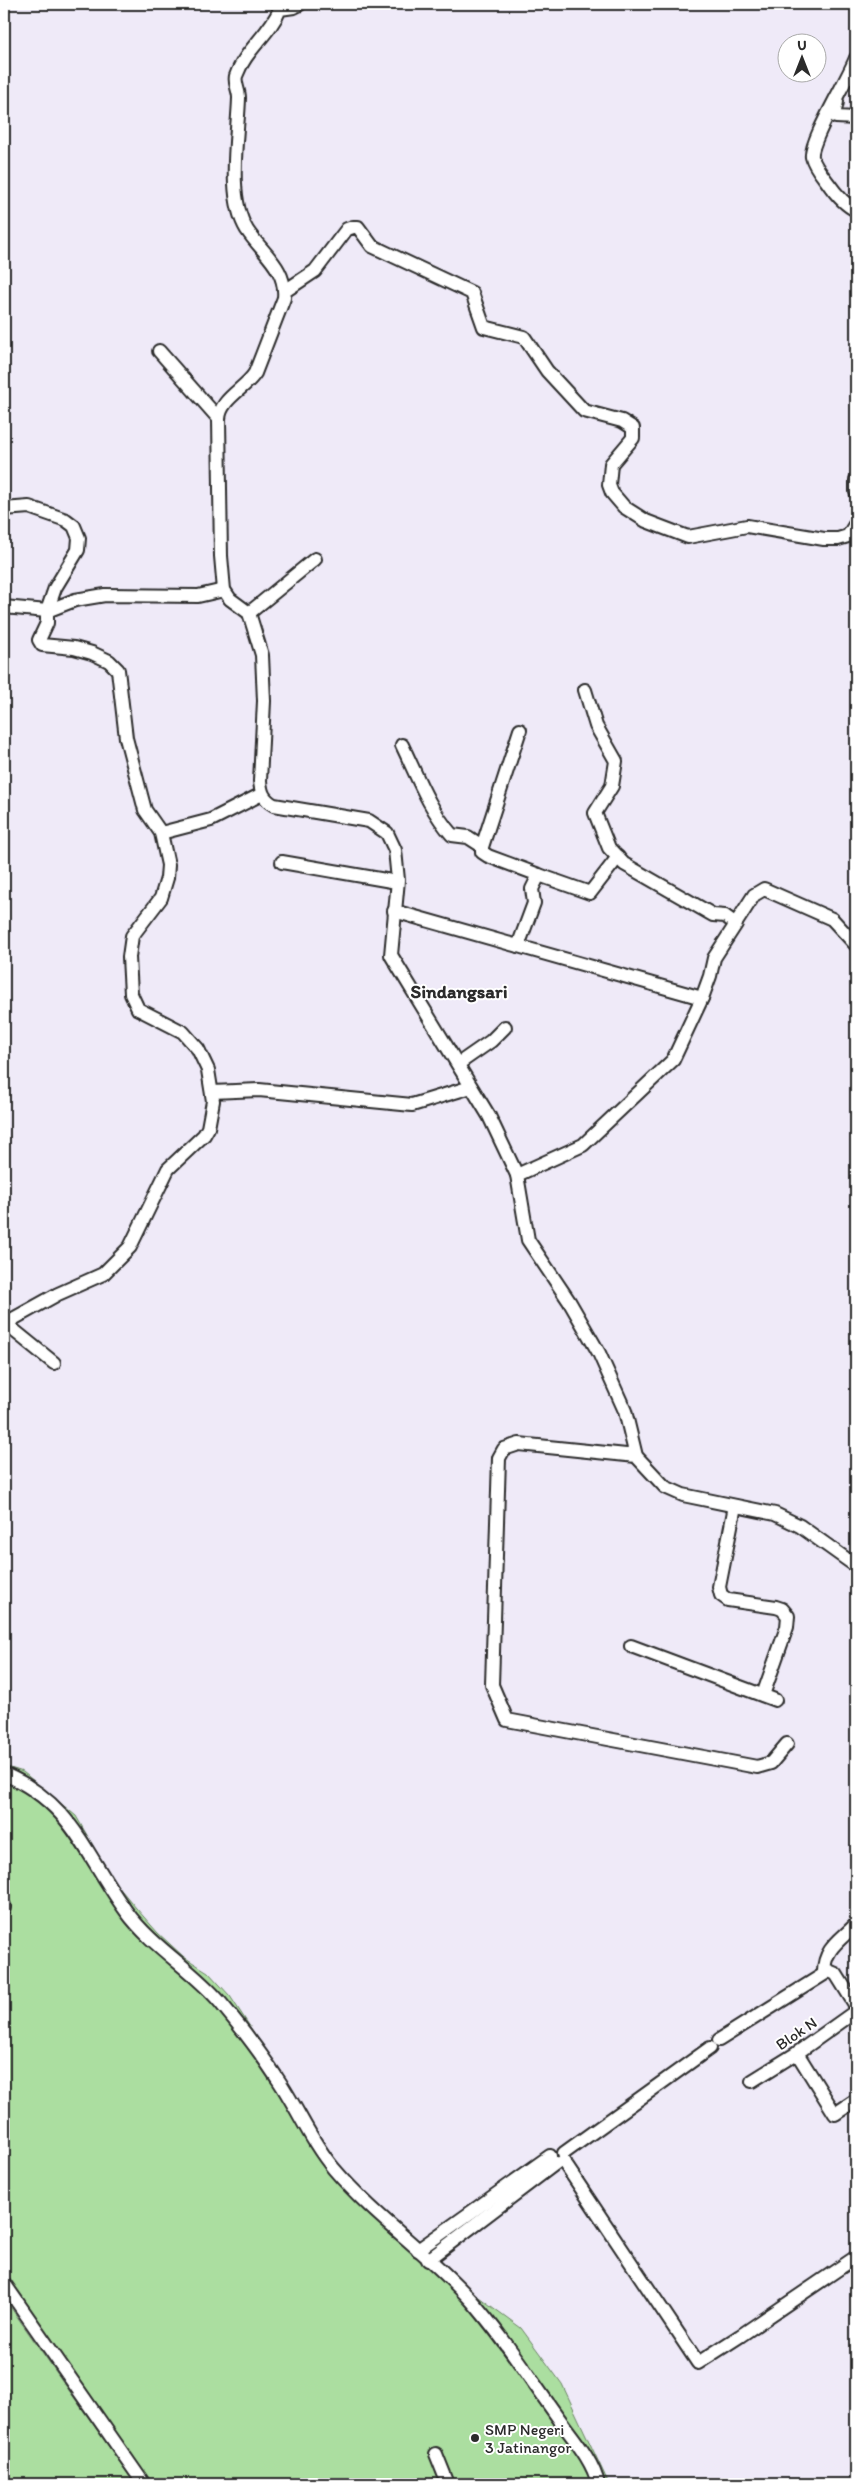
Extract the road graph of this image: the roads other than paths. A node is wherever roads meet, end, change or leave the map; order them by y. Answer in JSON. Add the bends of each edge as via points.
{"nodes":[{"id":1,"x":300,"y":4,"type":"edge"},
{"id":2,"x":856,"y":58,"type":"edge"},
{"id":3,"x":838,"y":98,"type":"junction"},
{"id":4,"x":856,"y":118,"type":"edge"},
{"id":5,"x":856,"y":210,"type":"edge"},
{"id":6,"x":285,"y":291,"type":"junction"},
{"id":7,"x":159,"y":351,"type":"dead end"},
{"id":8,"x":218,"y":420,"type":"junction"},
{"id":9,"x":856,"y":480,"type":"edge"},
{"id":10,"x":856,"y":492,"type":"edge"},
{"id":11,"x":4,"y":509,"type":"edge"},
{"id":12,"x":856,"y":523,"type":"edge"},
{"id":13,"x":315,"y":559,"type":"dead end"},
{"id":14,"x":224,"y":590,"type":"junction"},
{"id":15,"x":4,"y":607,"type":"edge"},
{"id":16,"x":47,"y":611,"type":"junction"},
{"id":17,"x":249,"y":613,"type":"junction"},
{"id":18,"x":585,"y":690,"type":"dead end"},
{"id":19,"x":520,"y":730,"type":"dead end"},
{"id":20,"x":402,"y":745,"type":"dead end"},
{"id":21,"x":262,"y":794,"type":"junction"},
{"id":22,"x":161,"y":833,"type":"junction"},
{"id":23,"x":482,"y":846,"type":"junction"},
{"id":24,"x":618,"y":857,"type":"junction"},
{"id":25,"x":282,"y":862,"type":"dead end"},
{"id":26,"x":539,"y":874,"type":"junction"},
{"id":27,"x":397,"y":882,"type":"junction"},
{"id":28,"x":394,"y":911,"type":"junction"},
{"id":29,"x":736,"y":923,"type":"junction"},
{"id":30,"x":856,"y":945,"type":"edge"},
{"id":31,"x":518,"y":946,"type":"junction"},
{"id":32,"x":702,"y":998,"type":"junction"},
{"id":33,"x":505,"y":1027,"type":"dead end"},
{"id":34,"x":458,"y":1064,"type":"junction"},
{"id":35,"x":471,"y":1087,"type":"junction"},
{"id":36,"x":212,"y":1092,"type":"junction"},
{"id":37,"x":517,"y":1175,"type":"junction"},
{"id":38,"x":5,"y":1324,"type":"edge"},
{"id":39,"x":54,"y":1363,"type":"dead end"},
{"id":40,"x":636,"y":1456,"type":"junction"},
{"id":41,"x":735,"y":1506,"type":"junction"},
{"id":42,"x":856,"y":1566,"type":"edge"},
{"id":43,"x":631,"y":1646,"type":"dead end"},
{"id":44,"x":787,"y":1744,"type":"dead end"},
{"id":45,"x":4,"y":1774,"type":"edge"},
{"id":46,"x":856,"y":1924,"type":"edge"},
{"id":47,"x":824,"y":1972,"type":"junction"},
{"id":48,"x":856,"y":2006,"type":"edge"},
{"id":49,"x":856,"y":2011,"type":"edge"},
{"id":50,"x":797,"y":2053,"type":"junction"},
{"id":51,"x":752,"y":2081,"type":"dead end"},
{"id":52,"x":856,"y":2100,"type":"edge"},
{"id":53,"x":558,"y":2158,"type":"junction"},
{"id":54,"x":418,"y":2250,"type":"junction"},
{"id":55,"x":856,"y":2256,"type":"edge"},
{"id":56,"x":428,"y":2260,"type":"junction"},
{"id":57,"x":4,"y":2283,"type":"edge"},
{"id":58,"x":436,"y":2454,"type":"dead end"},
{"id":59,"x":144,"y":2484,"type":"edge"},
{"id":60,"x":448,"y":2484,"type":"edge"},
{"id":61,"x":598,"y":2484,"type":"edge"}],
"edges":[{"from":1,"to":6,"type":"street","via":[[280,9],[245,57],[236,83],[239,89],[239,123],[234,167],[240,211],[246,228],[276,266]]},
{"from":2,"to":3,"type":"street"},
{"from":3,"to":4,"type":"street","via":[[834,115]]},
{"from":3,"to":5,"type":"street","via":[[814,138],[812,158],[832,189]]},
{"from":6,"to":8,"type":"street","via":[[255,373],[224,405]]},
{"from":6,"to":12,"type":"street","via":[[315,271],[347,230],[358,228],[372,246],[472,293],[484,326],[524,337],[547,371],[584,411],[629,424],[635,434],[610,464],[609,485],[619,502],[635,516],[688,537],[747,526],[838,539],[848,536]]},
{"from":7,"to":8,"type":"street"},
{"from":8,"to":14,"type":"street"},
{"from":9,"to":10,"type":"street"},
{"from":11,"to":16,"type":"street","via":[[29,507],[74,526],[79,538],[78,550],[54,588]]},
{"from":13,"to":17,"type":"street"},
{"from":14,"to":16,"type":"street","via":[[198,596],[105,595],[75,600]]},
{"from":14,"to":17,"type":"street","via":[[230,599]]},
{"from":15,"to":16,"type":"street"},
{"from":16,"to":22,"type":"street","via":[[47,623],[39,640],[42,645],[92,653],[109,661],[118,670],[126,738],[145,810]]},
{"from":17,"to":21,"type":"street","via":[[262,655]]},
{"from":18,"to":24,"type":"street","via":[[596,726],[616,760],[612,786],[595,812],[609,848]]},
{"from":19,"to":23,"type":"street"},
{"from":20,"to":23,"type":"street","via":[[446,829],[452,835],[468,837]]},
{"from":21,"to":22,"type":"street","via":[[212,820]]},
{"from":21,"to":27,"type":"street","via":[[274,805],[377,825],[387,833],[395,850]]},
{"from":22,"to":36,"type":"street","via":[[168,865],[167,878],[161,898],[132,936],[129,957],[131,994],[138,1009],[183,1032],[198,1048],[208,1070]]},
{"from":23,"to":26,"type":"street","via":[[482,852],[488,856]]},
{"from":24,"to":26,"type":"street","via":[[590,893]]},
{"from":24,"to":29,"type":"street","via":[[624,864],[713,915],[722,915]]},
{"from":25,"to":27,"type":"street"},
{"from":26,"to":31,"type":"street","via":[[532,890],[534,903]]},
{"from":27,"to":28,"type":"street"},
{"from":28,"to":31,"type":"street"},
{"from":28,"to":34,"type":"street","via":[[391,955]]},
{"from":29,"to":30,"type":"street","via":[[754,895],[764,888],[832,920]]},
{"from":29,"to":32,"type":"street","via":[[714,958]]},
{"from":31,"to":32,"type":"street"},
{"from":32,"to":37,"type":"street","via":[[666,1066],[583,1145]]},
{"from":33,"to":34,"type":"street"},
{"from":34,"to":35,"type":"street"},
{"from":35,"to":36,"type":"street","via":[[412,1105],[259,1090]]},
{"from":35,"to":37,"type":"street","via":[[489,1116]]},
{"from":36,"to":38,"type":"street","via":[[208,1128],[168,1169],[130,1247],[103,1274],[58,1294]]},
{"from":37,"to":40,"type":"street","via":[[528,1240],[599,1353],[625,1411]]},
{"from":38,"to":39,"type":"street"},
{"from":40,"to":41,"type":"street","via":[[665,1487],[682,1495]]},
{"from":40,"to":44,"type":"street","via":[[519,1444],[504,1449],[499,1458],[492,1685],[507,1720],[757,1767],[771,1763]]},
{"from":41,"to":42,"type":"street","via":[[774,1514],[800,1526]]},
{"from":41,"to":43,"type":"street","via":[[719,1587],[721,1595],[728,1600],[776,1607],[788,1616],[769,1698]]},
{"from":45,"to":54,"type":"street","via":[[31,1786],[59,1810],[126,1912],[165,1954],[202,1983],[238,2025],[277,2078],[333,2168]]},
{"from":46,"to":47,"type":"street","via":[[829,1950]]},
{"from":47,"to":48,"type":"street","via":[[836,1974]]},
{"from":47,"to":53,"type":"street","via":[[715,2044]]},
{"from":49,"to":50,"type":"street","name":"Blok N"},
{"from":50,"to":51,"type":"street","name":"Blok N"},
{"from":50,"to":52,"type":"street","via":[[835,2114]]},
{"from":53,"to":54,"type":"street"},
{"from":53,"to":55,"type":"street","via":[[698,2363]]},
{"from":53,"to":56,"type":"street"},
{"from":54,"to":56,"type":"street"},
{"from":56,"to":61,"type":"street","via":[[469,2299],[501,2337],[580,2450]]},
{"from":57,"to":59,"type":"street"},
{"from":58,"to":60,"type":"street"}]}
